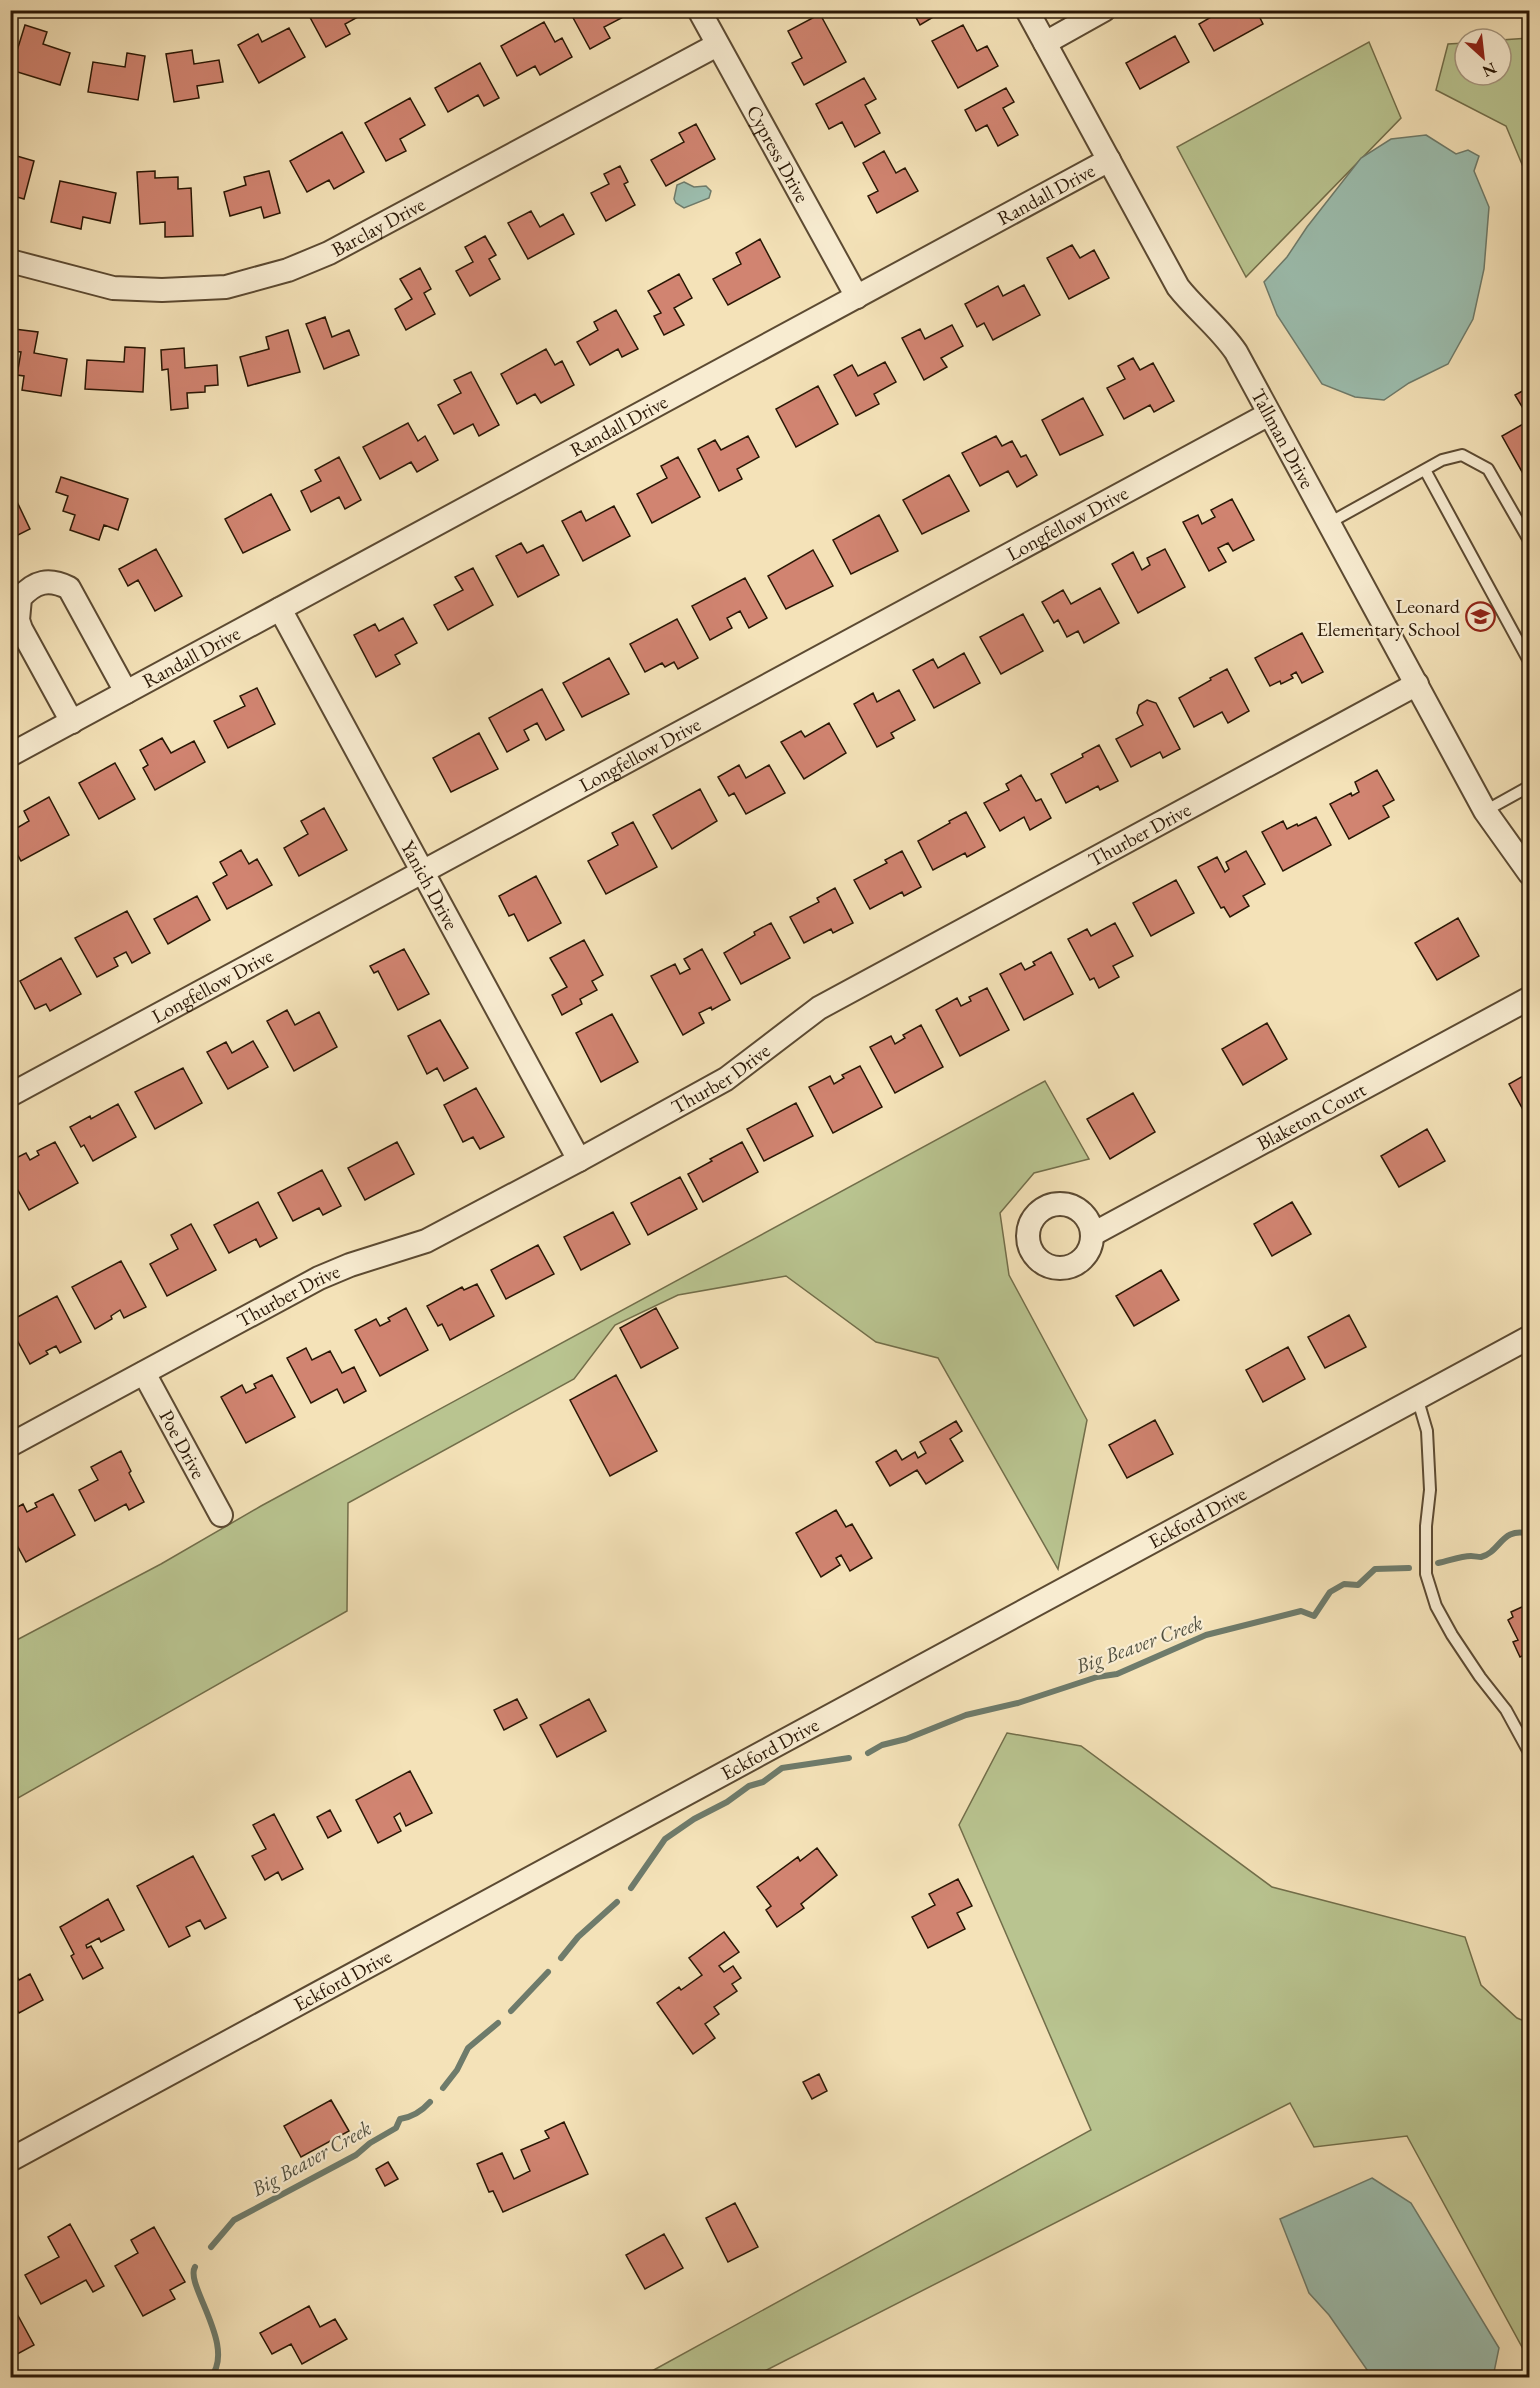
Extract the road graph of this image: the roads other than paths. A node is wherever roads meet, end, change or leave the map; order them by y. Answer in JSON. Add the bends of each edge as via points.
{"nodes":[{"id":1,"x":699,"y":10,"type":"edge"},
{"id":2,"x":1027,"y":10,"type":"edge"},
{"id":3,"x":1104,"y":10,"type":"edge"},
{"id":4,"x":1045,"y":43,"type":"junction"},
{"id":5,"x":717,"y":45,"type":"junction"},
{"id":6,"x":1109,"y":160,"type":"junction"},
{"id":7,"x":10,"y":261,"type":"edge"},
{"id":8,"x":856,"y":297,"type":"junction"},
{"id":9,"x":1269,"y":414,"type":"junction"},
{"id":10,"x":1425,"y":470,"type":"junction"},
{"id":11,"x":1329,"y":523,"type":"junction"},
{"id":12,"x":1530,"y":542,"type":"edge"},
{"id":13,"x":280,"y":609,"type":"junction"},
{"id":14,"x":1530,"y":663,"type":"edge"},
{"id":15,"x":1417,"y":684,"type":"junction"},
{"id":16,"x":126,"y":692,"type":"junction"},
{"id":17,"x":72,"y":722,"type":"junction"},
{"id":18,"x":10,"y":755,"type":"edge"},
{"id":19,"x":1530,"y":786,"type":"edge"},
{"id":20,"x":1485,"y":811,"type":"junction"},
{"id":21,"x":422,"y":873,"type":"junction"},
{"id":22,"x":1530,"y":874,"type":"edge"},
{"id":23,"x":1530,"y":998,"type":"edge"},
{"id":24,"x":10,"y":1095,"type":"edge"},
{"id":25,"x":579,"y":1160,"type":"junction"},
{"id":26,"x":1093,"y":1234,"type":"dead end"},
{"id":27,"x":1530,"y":1337,"type":"edge"},
{"id":28,"x":144,"y":1372,"type":"junction"},
{"id":29,"x":1416,"y":1397,"type":"junction"},
{"id":30,"x":10,"y":1445,"type":"edge"},
{"id":31,"x":221,"y":1515,"type":"dead end"},
{"id":32,"x":1530,"y":1754,"type":"edge"},
{"id":33,"x":10,"y":2160,"type":"edge"}],
"edges":[{"from":1,"to":5,"type":"street","name":"Cypress Drive"},
{"from":2,"to":4,"type":"street","name":"Tallman Drive"},
{"from":3,"to":4,"type":"street"},
{"from":4,"to":6,"type":"street","name":"Tallman Drive"},
{"from":5,"to":7,"type":"street","name":"Barclay Drive","via":[[329,253],[288,270],[226,287],[162,290],[112,288]]},
{"from":5,"to":8,"type":"street","name":"Cypress Drive"},
{"from":6,"to":8,"type":"street","name":"Randall Drive"},
{"from":6,"to":9,"type":"street","name":"Tallman Drive","via":[[1178,287],[1228,340]]},
{"from":8,"to":13,"type":"street","name":"Randall Drive"},
{"from":9,"to":11,"type":"street","name":"Tallman Drive"},
{"from":9,"to":21,"type":"street","name":"Longfellow Drive"},
{"from":10,"to":11,"type":"lane"},
{"from":10,"to":12,"type":"lane","via":[[1462,455],[1488,469]]},
{"from":10,"to":14,"type":"lane"},
{"from":11,"to":15,"type":"street","name":"Tallman Drive"},
{"from":13,"to":16,"type":"street","name":"Randall Drive"},
{"from":13,"to":21,"type":"street","name":"Yanich Drive"},
{"from":15,"to":20,"type":"street","name":"Tallman Drive"},
{"from":15,"to":25,"type":"street","name":"Thurber Drive","via":[[819,1008],[726,1079]]},
{"from":16,"to":17,"type":"street","name":"Randall Drive"},
{"from":16,"to":17,"type":"street","name":"Randall Drive","via":[[69,588],[57,582],[36,584],[20,598],[18,620]]},
{"from":17,"to":18,"type":"street","name":"Randall Drive"},
{"from":19,"to":20,"type":"lane"},
{"from":20,"to":22,"type":"street","name":"Tallman Drive"},
{"from":21,"to":24,"type":"street","name":"Longfellow Drive"},
{"from":21,"to":25,"type":"street","name":"Yanich Drive"},
{"from":23,"to":26,"type":"street","name":"Blaketon Court"},
{"from":25,"to":28,"type":"street","name":"Thurber Drive","via":[[426,1241],[318,1278]]},
{"from":27,"to":29,"type":"street","name":"Eckford Drive"},
{"from":28,"to":30,"type":"street","name":"Thurber Drive"},
{"from":28,"to":31,"type":"street","name":"Poe Drive"},
{"from":29,"to":32,"type":"lane","via":[[1427,1431],[1430,1490],[1426,1574],[1436,1606],[1480,1677],[1506,1710]]},
{"from":29,"to":33,"type":"street","name":"Eckford Drive"}]}
